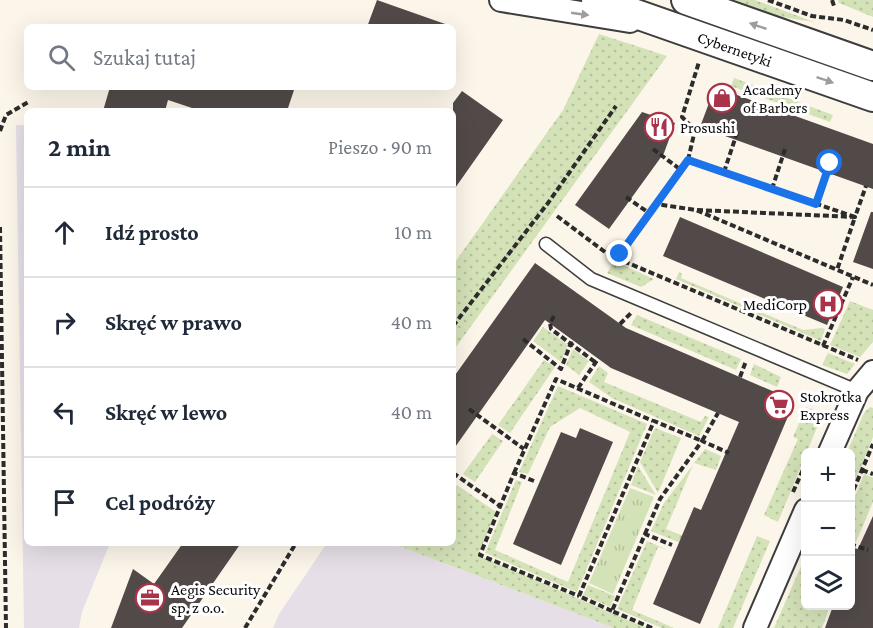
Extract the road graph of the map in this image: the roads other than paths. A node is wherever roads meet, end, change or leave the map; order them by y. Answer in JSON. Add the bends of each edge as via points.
{"nodes":[{"id":1,"x":501,"y":0,"type":"edge"},
{"id":2,"x":596,"y":0,"type":"edge"},
{"id":3,"x":686,"y":0,"type":"edge"},
{"id":4,"x":671,"y":27,"type":"junction"},
{"id":5,"x":873,"y":66,"type":"edge"},
{"id":6,"x":873,"y":97,"type":"edge"},
{"id":7,"x":546,"y":244,"type":"dead end"},
{"id":8,"x":867,"y":367,"type":"edge"},
{"id":9,"x":857,"y":391,"type":"junction"},
{"id":10,"x":833,"y":448,"type":"edge"},
{"id":11,"x":801,"y":522,"type":"edge"},
{"id":12,"x":755,"y":628,"type":"edge"}],
"edges":[{"from":1,"to":4,"type":"street","one_way":true},
{"from":2,"to":4,"type":"street","name":"Cybernetyki"},
{"from":5,"to":3,"type":"street","name":"Cybernetyki","one_way":true},
{"from":4,"to":6,"type":"street","name":"Cybernetyki","one_way":true},
{"from":7,"to":9,"type":"lane","via":[[591,279]]},
{"from":8,"to":9,"type":"street"},
{"from":9,"to":10,"type":"street"},
{"from":11,"to":12,"type":"street"}]}
